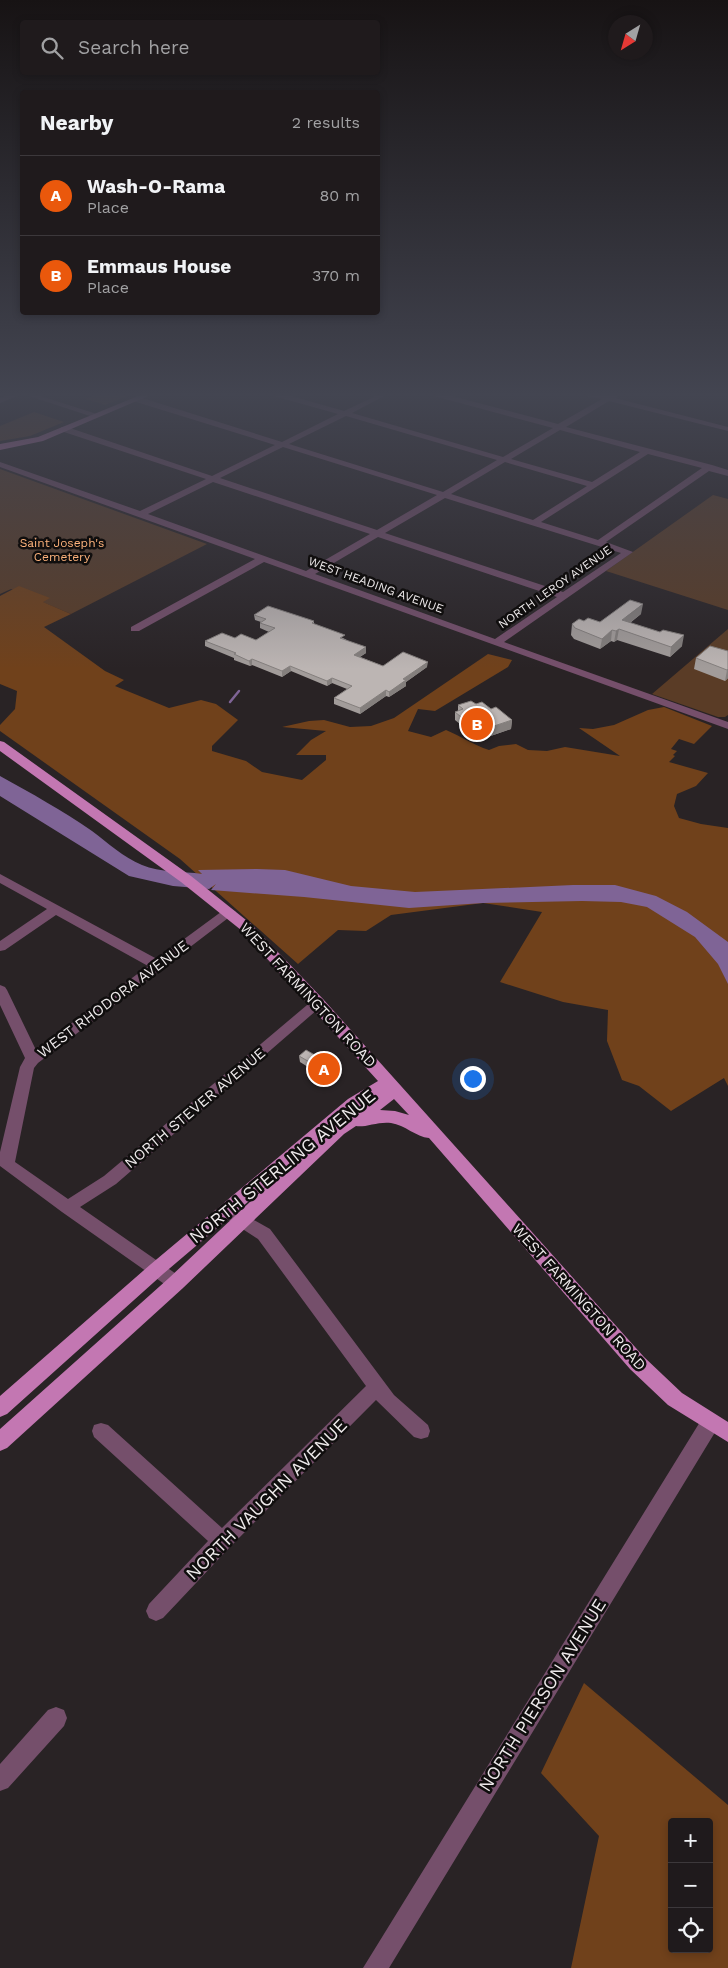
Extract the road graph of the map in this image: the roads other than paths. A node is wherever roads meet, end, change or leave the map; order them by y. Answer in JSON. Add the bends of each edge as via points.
{"nodes":[{"id":1,"x":62,"y":486,"type":"edge"},
{"id":2,"x":197,"y":486,"type":"edge"},
{"id":3,"x":235,"y":486,"type":"edge"},
{"id":4,"x":414,"y":486,"type":"edge"},
{"id":5,"x":459,"y":486,"type":"edge"},
{"id":6,"x":592,"y":486,"type":"edge"},
{"id":7,"x":681,"y":486,"type":"edge"},
{"id":8,"x":444,"y":495,"type":"junction"},
{"id":9,"x":141,"y":514,"type":"junction"},
{"id":10,"x":534,"y":523,"type":"junction"},
{"id":11,"x":379,"y":534,"type":"junction"},
{"id":12,"x":599,"y":543,"type":"junction"},
{"id":13,"x":264,"y":558,"type":"junction"},
{"id":14,"x":308,"y":574,"type":"junction"},
{"id":15,"x":565,"y":596,"type":"junction"},
{"id":16,"x":135,"y":629,"type":"dead end"},
{"id":17,"x":496,"y":643,"type":"junction"},
{"id":18,"x":727,"y":724,"type":"edge"},
{"id":19,"x":0,"y":745,"type":"edge"},
{"id":20,"x":0,"y":878,"type":"edge"},
{"id":21,"x":56,"y":909,"type":"junction"},
{"id":22,"x":230,"y":912,"type":"junction"},
{"id":23,"x":0,"y":947,"type":"edge"},
{"id":24,"x":157,"y":965,"type":"junction"},
{"id":25,"x":0,"y":990,"type":"edge"},
{"id":26,"x":318,"y":1003,"type":"junction"},
{"id":27,"x":33,"y":1059,"type":"junction"},
{"id":28,"x":394,"y":1089,"type":"junction"},
{"id":29,"x":453,"y":1154,"type":"junction"},
{"id":30,"x":293,"y":1171,"type":"junction"},
{"id":31,"x":68,"y":1208,"type":"junction"},
{"id":32,"x":235,"y":1216,"type":"junction"},
{"id":33,"x":157,"y":1269,"type":"junction"},
{"id":34,"x":176,"y":1283,"type":"junction"},
{"id":35,"x":376,"y":1387,"type":"junction"},
{"id":36,"x":0,"y":1408,"type":"edge"},
{"id":37,"x":719,"y":1428,"type":"edge"},
{"id":38,"x":101,"y":1431,"type":"dead end"},
{"id":39,"x":421,"y":1431,"type":"dead end"},
{"id":40,"x":0,"y":1442,"type":"edge"},
{"id":41,"x":222,"y":1541,"type":"junction"},
{"id":42,"x":156,"y":1611,"type":"dead end"},
{"id":43,"x":56,"y":1718,"type":"dead end"},
{"id":44,"x":0,"y":1780,"type":"edge"},
{"id":45,"x":375,"y":1968,"type":"edge"}],
"edges":[{"from":1,"to":9,"type":"street","name":"WEST HEADING AVENUE"},
{"from":2,"to":9,"type":"street"},
{"from":3,"to":11,"type":"street"},
{"from":4,"to":8,"type":"street"},
{"from":5,"to":8,"type":"street"},
{"from":6,"to":10,"type":"street"},
{"from":7,"to":12,"type":"street"},
{"from":8,"to":10,"type":"street"},
{"from":8,"to":11,"type":"street"},
{"from":9,"to":13,"type":"street","name":"WEST HEADING AVENUE"},
{"from":10,"to":12,"type":"street"},
{"from":11,"to":14,"type":"street"},
{"from":11,"to":15,"type":"street"},
{"from":12,"to":15,"type":"street","name":"NORTH LEROY AVENUE","via":[[628,552]]},
{"from":13,"to":14,"type":"street","name":"WEST HEADING AVENUE"},
{"from":13,"to":16,"type":"street"},
{"from":14,"to":17,"type":"street","name":"WEST HEADING AVENUE"},
{"from":15,"to":17,"type":"street","name":"NORTH LEROY AVENUE"},
{"from":17,"to":18,"type":"street","name":"WEST HEADING AVENUE"},
{"from":19,"to":22,"type":"main road","name":"WEST FARMINGTON ROAD"},
{"from":20,"to":21,"type":"street"},
{"from":21,"to":23,"type":"street"},
{"from":21,"to":24,"type":"street"},
{"from":22,"to":24,"type":"street","name":"WEST RHODORA AVENUE"},
{"from":22,"to":26,"type":"main road","name":"WEST FARMINGTON ROAD"},
{"from":24,"to":27,"type":"street","name":"WEST RHODORA AVENUE"},
{"from":25,"to":27,"type":"street"},
{"from":26,"to":28,"type":"main road","name":"WEST FARMINGTON ROAD"},
{"from":26,"to":31,"type":"street","name":"NORTH STEVER AVENUE","via":[[110,1180]]},
{"from":27,"to":31,"type":"street","name":"WEST RHODORA AVENUE","via":[[27,1067],[7,1164]]},
{"from":28,"to":29,"type":"main road","name":"WEST FARMINGTON ROAD"},
{"from":28,"to":30,"type":"main road","name":"NORTH STERLING AVENUE","via":[[382,1102],[350,1121]]},
{"from":28,"to":32,"type":"main road","name":"NORTH STERLING AVENUE","via":[[381,1086],[362,1097]]},
{"from":29,"to":30,"type":"main road","via":[[410,1122],[392,1116],[378,1116],[363,1119],[345,1130]]},
{"from":29,"to":37,"type":"main road","name":"WEST FARMINGTON ROAD","via":[[637,1364],[675,1399]]},
{"from":30,"to":32,"type":"main road","name":"NORTH STERLING AVENUE"},
{"from":31,"to":33,"type":"street","name":"WEST RHODORA AVENUE"},
{"from":32,"to":33,"type":"main road","name":"NORTH STERLING AVENUE"},
{"from":32,"to":34,"type":"main road","name":"NORTH STERLING AVENUE"},
{"from":32,"to":35,"type":"street","via":[[264,1234]]},
{"from":33,"to":34,"type":"street","name":"WEST RHODORA AVENUE"},
{"from":33,"to":36,"type":"main road","name":"NORTH STERLING AVENUE"},
{"from":34,"to":40,"type":"main road","name":"NORTH STERLING AVENUE"},
{"from":35,"to":39,"type":"street"},
{"from":35,"to":41,"type":"street","name":"NORTH VAUGHN AVENUE"},
{"from":37,"to":45,"type":"street","name":"NORTH PIERSON AVENUE"},
{"from":38,"to":41,"type":"street"},
{"from":41,"to":42,"type":"street","name":"NORTH VAUGHN AVENUE"},
{"from":43,"to":44,"type":"street"}]}
